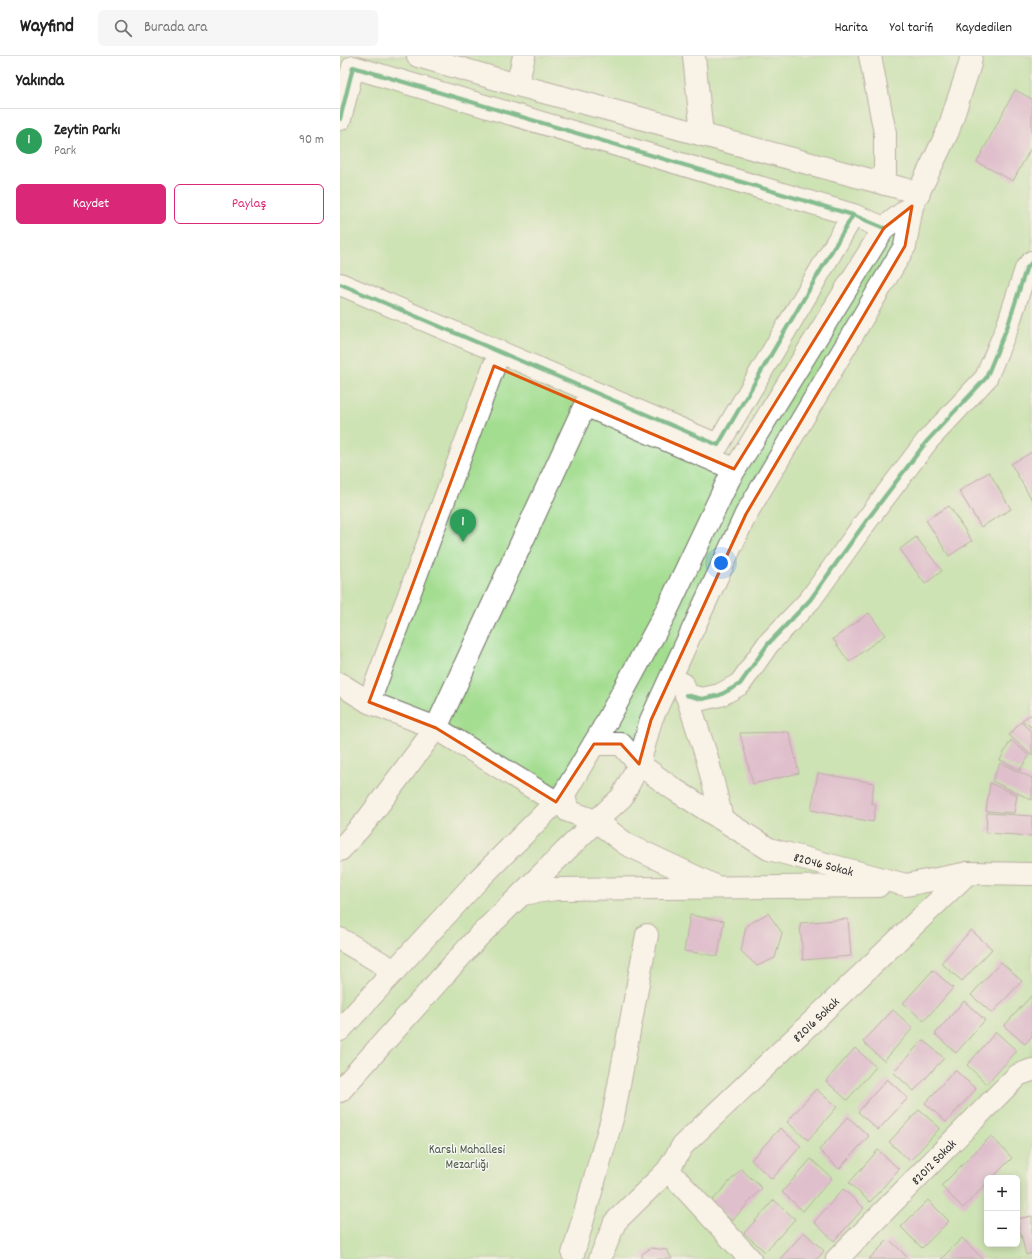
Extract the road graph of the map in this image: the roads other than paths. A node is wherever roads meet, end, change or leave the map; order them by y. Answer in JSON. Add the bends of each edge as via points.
{"nodes":[{"id":1,"x":418,"y":56,"type":"edge"},
{"id":2,"x":524,"y":56,"type":"edge"},
{"id":3,"x":694,"y":56,"type":"edge"},
{"id":4,"x":870,"y":56,"type":"edge"},
{"id":5,"x":971,"y":56,"type":"edge"},
{"id":6,"x":516,"y":85,"type":"junction"},
{"id":7,"x":340,"y":118,"type":"edge"},
{"id":8,"x":702,"y":135,"type":"junction"},
{"id":9,"x":884,"y":184,"type":"junction"},
{"id":10,"x":915,"y":199,"type":"junction"},
{"id":11,"x":852,"y":215,"type":"junction"},
{"id":12,"x":884,"y":228,"type":"junction"},
{"id":13,"x":1032,"y":262,"type":"edge"},
{"id":14,"x":340,"y":284,"type":"edge"},
{"id":15,"x":340,"y":299,"type":"edge"},
{"id":16,"x":494,"y":366,"type":"junction"},
{"id":17,"x":585,"y":405,"type":"junction"},
{"id":18,"x":734,"y":469,"type":"junction"},
{"id":19,"x":677,"y":664,"type":"junction"},
{"id":20,"x":340,"y":684,"type":"edge"},
{"id":21,"x":686,"y":696,"type":"junction"},
{"id":22,"x":369,"y":702,"type":"junction"},
{"id":23,"x":436,"y":728,"type":"junction"},
{"id":24,"x":594,"y":744,"type":"junction"},
{"id":25,"x":639,"y":764,"type":"junction"},
{"id":26,"x":560,"y":798,"type":"junction"},
{"id":27,"x":722,"y":819,"type":"junction"},
{"id":28,"x":596,"y":821,"type":"junction"},
{"id":29,"x":340,"y":850,"type":"edge"},
{"id":30,"x":968,"y":873,"type":"junction"},
{"id":31,"x":1032,"y":874,"type":"edge"},
{"id":32,"x":906,"y":885,"type":"junction"},
{"id":33,"x":718,"y":887,"type":"junction"},
{"id":34,"x":522,"y":894,"type":"junction"},
{"id":35,"x":647,"y":935,"type":"dead end"},
{"id":36,"x":340,"y":939,"type":"edge"},
{"id":37,"x":394,"y":970,"type":"junction"},
{"id":38,"x":340,"y":1030,"type":"edge"},
{"id":39,"x":1032,"y":1070,"type":"edge"},
{"id":40,"x":340,"y":1091,"type":"edge"},
{"id":41,"x":668,"y":1170,"type":"junction"},
{"id":42,"x":615,"y":1222,"type":"junction"},
{"id":43,"x":570,"y":1256,"type":"edge"},
{"id":44,"x":600,"y":1259,"type":"edge"},
{"id":45,"x":750,"y":1259,"type":"edge"},
{"id":46,"x":837,"y":1259,"type":"edge"}],
"edges":[{"from":1,"to":6,"type":"street"},
{"from":2,"to":6,"type":"street"},
{"from":3,"to":8,"type":"street"},
{"from":4,"to":9,"type":"street","via":[[884,133]]},
{"from":5,"to":10,"type":"street","via":[[948,131]]},
{"from":6,"to":8,"type":"street"},
{"from":7,"to":11,"type":"street","via":[[353,67]]},
{"from":8,"to":9,"type":"street"},
{"from":9,"to":10,"type":"street"},
{"from":10,"to":12,"type":"street"},
{"from":10,"to":19,"type":"street","via":[[906,246],[746,514]]},
{"from":11,"to":12,"type":"street"},
{"from":11,"to":14,"type":"street","via":[[718,445]]},
{"from":12,"to":18,"type":"street"},
{"from":13,"to":21,"type":"street","via":[[1026,269],[1008,325],[986,378],[927,441],[810,600],[768,644],[740,684],[720,696],[702,699]]},
{"from":15,"to":16,"type":"street"},
{"from":16,"to":17,"type":"street"},
{"from":16,"to":22,"type":"street"},
{"from":17,"to":18,"type":"street"},
{"from":17,"to":23,"type":"street"},
{"from":18,"to":24,"type":"street","via":[[666,612]]},
{"from":19,"to":21,"type":"street"},
{"from":19,"to":25,"type":"street","via":[[651,720]]},
{"from":20,"to":22,"type":"street"},
{"from":21,"to":27,"type":"street","via":[[707,758]]},
{"from":22,"to":23,"type":"street"},
{"from":23,"to":26,"type":"street"},
{"from":23,"to":29,"type":"street","via":[[367,820]]},
{"from":24,"to":25,"type":"street","name":"82046 Sokak","via":[[621,744]]},
{"from":24,"to":26,"type":"street"},
{"from":25,"to":27,"type":"street","name":"82046 Sokak"},
{"from":25,"to":28,"type":"street","via":[[622,797]]},
{"from":26,"to":28,"type":"street","via":[[568,811]]},
{"from":26,"to":37,"type":"street","via":[[478,880]]},
{"from":27,"to":32,"type":"street","name":"82046 Sokak","via":[[769,849]]},
{"from":28,"to":33,"type":"street","via":[[626,844]]},
{"from":28,"to":34,"type":"street"},
{"from":30,"to":31,"type":"street","name":"82046 Sokak"},
{"from":30,"to":32,"type":"street","name":"82046 Sokak"},
{"from":30,"to":41,"type":"street","name":"82016 Sokak","via":[[683,1145]]},
{"from":32,"to":33,"type":"street"},
{"from":33,"to":34,"type":"street","via":[[556,889]]},
{"from":34,"to":40,"type":"street","via":[[477,938]]},
{"from":35,"to":43,"type":"street","via":[[614,1112]]},
{"from":36,"to":37,"type":"street"},
{"from":37,"to":38,"type":"street"},
{"from":39,"to":46,"type":"street","name":"82012 Sokak","via":[[1018,1075]]},
{"from":41,"to":42,"type":"street","name":"82016 Sokak"},
{"from":41,"to":45,"type":"street"},
{"from":42,"to":43,"type":"street"},
{"from":42,"to":44,"type":"street"}]}
